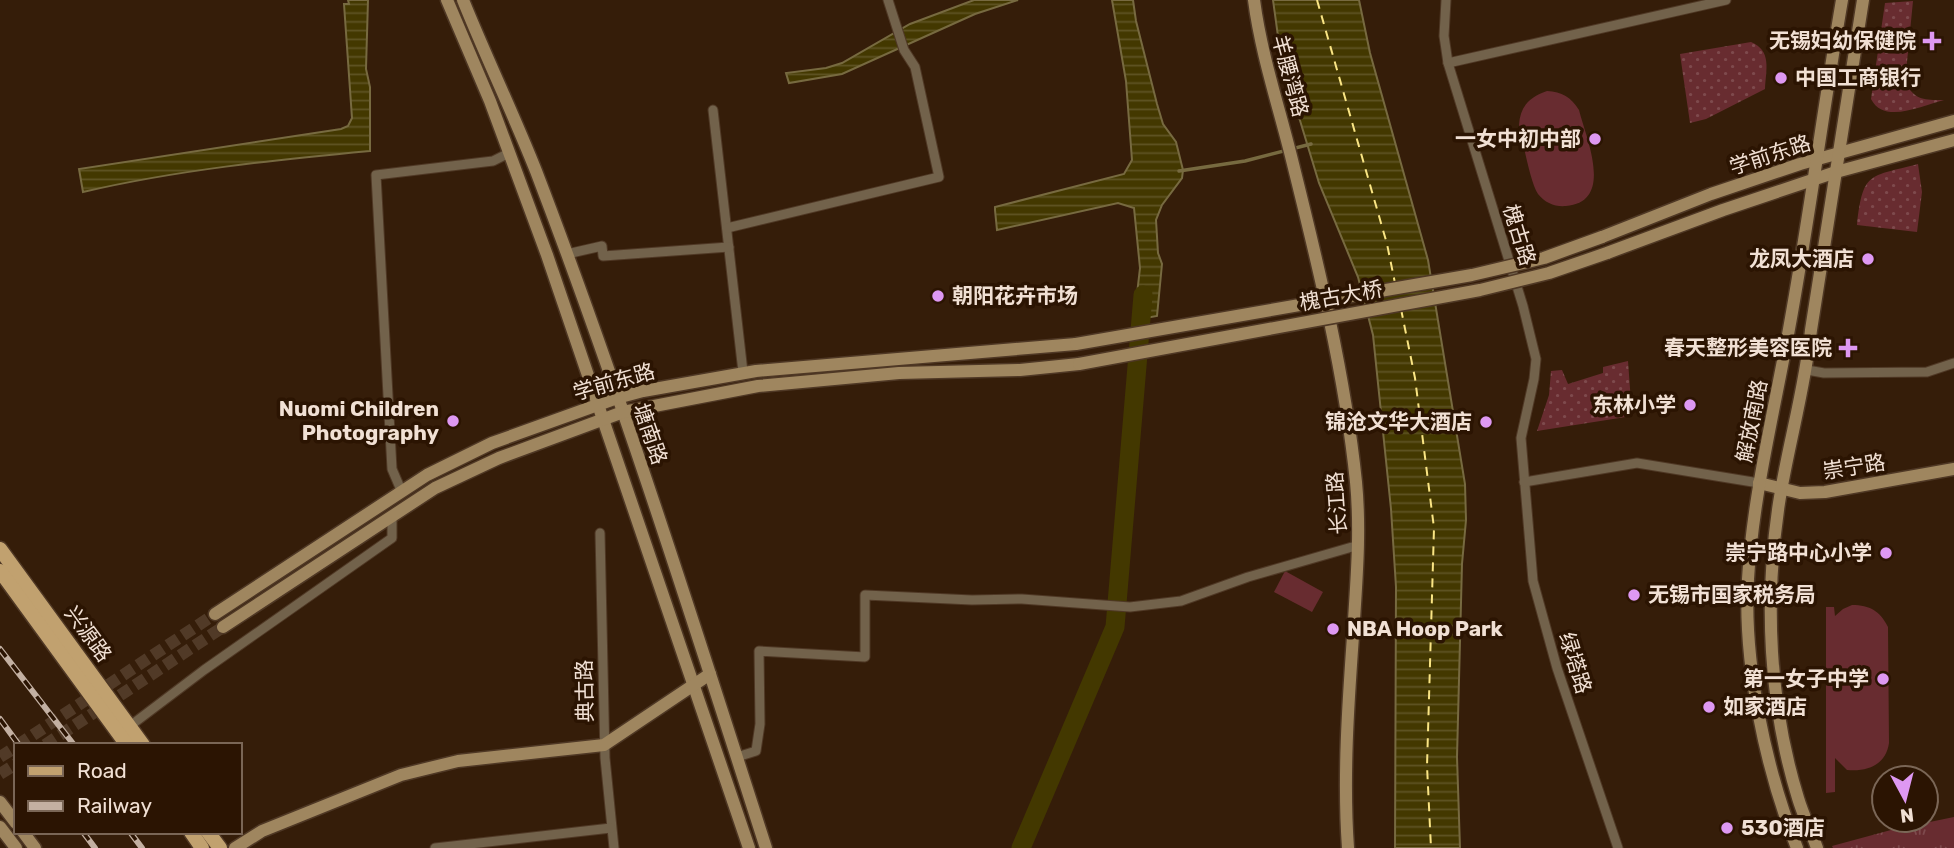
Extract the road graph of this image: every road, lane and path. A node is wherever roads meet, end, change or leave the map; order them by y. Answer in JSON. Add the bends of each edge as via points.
{"nodes":[{"id":1,"x":447,"y":0,"type":"edge"},
{"id":2,"x":463,"y":0,"type":"edge"},
{"id":3,"x":887,"y":0,"type":"edge"},
{"id":4,"x":1254,"y":0,"type":"edge"},
{"id":5,"x":1446,"y":0,"type":"edge"},
{"id":6,"x":1727,"y":0,"type":"edge"},
{"id":7,"x":1842,"y":0,"type":"edge"},
{"id":8,"x":1863,"y":0,"type":"edge"},
{"id":9,"x":1448,"y":63,"type":"junction"},
{"id":10,"x":713,"y":110,"type":"dead end"},
{"id":11,"x":1954,"y":121,"type":"edge"},
{"id":12,"x":1954,"y":140,"type":"edge"},
{"id":13,"x":509,"y":153,"type":"junction"},
{"id":14,"x":1839,"y":153,"type":"junction"},
{"id":15,"x":1293,"y":160,"type":"joint"},
{"id":16,"x":1816,"y":160,"type":"junction"},
{"id":17,"x":1836,"y":173,"type":"junction"},
{"id":18,"x":1812,"y":180,"type":"junction"},
{"id":19,"x":727,"y":228,"type":"junction"},
{"id":20,"x":1602,"y":237,"type":"joint"},
{"id":21,"x":729,"y":247,"type":"junction"},
{"id":22,"x":1607,"y":253,"type":"joint"},
{"id":23,"x":566,"y":254,"type":"junction"},
{"id":24,"x":1076,"y":345,"type":"joint"},
{"id":25,"x":1954,"y":363,"type":"edge"},
{"id":26,"x":1079,"y":364,"type":"joint"},
{"id":27,"x":1807,"y":370,"type":"junction"},
{"id":28,"x":743,"y":372,"type":"junction"},
{"id":29,"x":617,"y":398,"type":"junction"},
{"id":30,"x":600,"y":404,"type":"junction"},
{"id":31,"x":623,"y":412,"type":"junction"},
{"id":32,"x":1954,"y":469,"type":"edge"},
{"id":33,"x":1524,"y":482,"type":"junction"},
{"id":34,"x":1759,"y":483,"type":"junction"},
{"id":35,"x":1782,"y":488,"type":"junction"},
{"id":36,"x":401,"y":490,"type":"junction"},
{"id":37,"x":392,"y":516,"type":"junction"},
{"id":38,"x":600,"y":533,"type":"dead end"},
{"id":39,"x":1359,"y":545,"type":"junction"},
{"id":40,"x":0,"y":549,"type":"edge"},
{"id":41,"x":0,"y":571,"type":"edge"},
{"id":42,"x":215,"y":614,"type":"tunnel mouth"},
{"id":43,"x":223,"y":627,"type":"tunnel mouth"},
{"id":44,"x":710,"y":674,"type":"junction"},
{"id":45,"x":693,"y":685,"type":"junction"},
{"id":46,"x":125,"y":735,"type":"edge"},
{"id":47,"x":604,"y":745,"type":"junction"},
{"id":48,"x":737,"y":757,"type":"junction"},
{"id":49,"x":0,"y":802,"type":"edge"},
{"id":50,"x":14,"y":820,"type":"edge"},
{"id":51,"x":0,"y":827,"type":"edge"},
{"id":52,"x":611,"y":828,"type":"junction"},
{"id":53,"x":16,"y":848,"type":"edge"},
{"id":54,"x":235,"y":848,"type":"edge"},
{"id":55,"x":435,"y":848,"type":"edge"},
{"id":56,"x":614,"y":848,"type":"edge"},
{"id":57,"x":749,"y":848,"type":"edge"},
{"id":58,"x":766,"y":848,"type":"edge"},
{"id":59,"x":1348,"y":848,"type":"edge"},
{"id":60,"x":1618,"y":848,"type":"edge"},
{"id":61,"x":1797,"y":848,"type":"edge"},
{"id":62,"x":1817,"y":848,"type":"edge"}],
"edges":[{"from":1,"to":13,"type":"main road","name":"塘南路"},
{"from":2,"to":23,"type":"main road","name":"塘南路"},
{"from":3,"to":19,"type":"street","via":[[904,50],[915,67],[939,177]]},
{"from":4,"to":15,"type":"main road","name":"羊腰湾路"},
{"from":5,"to":9,"type":"street","name":"槐古路"},
{"from":6,"to":9,"type":"street"},
{"from":7,"to":16,"type":"main road","name":"解放南路"},
{"from":8,"to":14,"type":"main road","name":"解放南路"},
{"from":9,"to":33,"type":"street","name":"槐古路","via":[[1535,359],[1521,438]]},
{"from":10,"to":19,"type":"street"},
{"from":11,"to":14,"type":"main road","name":"学前东路"},
{"from":12,"to":17,"type":"main road","name":"学前东路"},
{"from":13,"to":30,"type":"main road","name":"塘南路"},
{"from":13,"to":36,"type":"street","via":[[493,161],[376,175],[392,469]]},
{"from":14,"to":16,"type":"main road","name":"学前东路"},
{"from":14,"to":17,"type":"main road","name":"解放南路"},
{"from":15,"to":39,"type":"main road","name":"长江路","via":[[1347,411]]},
{"from":16,"to":18,"type":"main road","name":"解放南路"},
{"from":16,"to":20,"type":"main road","name":"学前东路","via":[[1711,194]]},
{"from":17,"to":18,"type":"main road","name":"学前东路"},
{"from":17,"to":27,"type":"main road","name":"解放南路"},
{"from":18,"to":22,"type":"main road","name":"学前东路"},
{"from":18,"to":34,"type":"main road","name":"解放南路"},
{"from":19,"to":21,"type":"street"},
{"from":20,"to":24,"type":"main road","name":"槐古大桥","bridge":true,"via":[[1544,258],[1472,275]]},
{"from":21,"to":23,"type":"street","via":[[603,256],[602,246]]},
{"from":21,"to":28,"type":"street"},
{"from":22,"to":26,"type":"main road","name":"槐古大桥","bridge":true,"via":[[1480,290]]},
{"from":23,"to":29,"type":"main road","name":"塘南路"},
{"from":24,"to":28,"type":"main road","name":"学前东路"},
{"from":25,"to":27,"type":"street","via":[[1927,372]]},
{"from":26,"to":31,"type":"main road","name":"学前东路","via":[[758,386]]},
{"from":27,"to":35,"type":"main road","name":"解放南路"},
{"from":28,"to":29,"type":"main road","name":"学前东路"},
{"from":29,"to":30,"type":"main road","name":"学前东路"},
{"from":29,"to":31,"type":"main road","name":"塘南路"},
{"from":30,"to":36,"type":"main road","name":"学前东路","via":[[492,443]]},
{"from":30,"to":45,"type":"main road","name":"塘南路"},
{"from":31,"to":37,"type":"main road","name":"学前东路","via":[[499,458],[435,488]]},
{"from":31,"to":44,"type":"main road","name":"塘南路"},
{"from":32,"to":35,"type":"main road","name":"崇宁路","via":[[1825,492]]},
{"from":33,"to":34,"type":"street","via":[[1637,463]]},
{"from":33,"to":60,"type":"street","name":"绿塔路","via":[[1533,581],[1557,668]]},
{"from":34,"to":35,"type":"main road","name":"崇宁路"},
{"from":34,"to":61,"type":"main road","name":"解放南路","via":[[1748,581],[1749,641],[1768,757]]},
{"from":35,"to":62,"type":"main road","name":"解放南路","via":[[1770,587],[1775,692],[1792,776]]},
{"from":36,"to":42,"type":"main road","name":"学前东路"},
{"from":37,"to":43,"type":"main road","name":"学前东路"},
{"from":37,"to":46,"type":"street","via":[[392,538],[204,670]]},
{"from":38,"to":47,"type":"street","name":"典古路"},
{"from":39,"to":48,"type":"street","via":[[1181,601],[1130,607],[865,595],[865,657],[759,651],[756,751]]},
{"from":39,"to":59,"type":"main road","name":"长江路","via":[[1345,804]]},
{"from":40,"to":46,"type":"main road","name":"兴源路"},
{"from":41,"to":46,"type":"main road","name":"兴源路"},
{"from":44,"to":45,"type":"main road"},
{"from":44,"to":48,"type":"main road","name":"塘南路"},
{"from":45,"to":47,"type":"main road"},
{"from":45,"to":57,"type":"main road","name":"塘南路"},
{"from":47,"to":52,"type":"street","name":"典古路"},
{"from":47,"to":54,"type":"main road","via":[[458,761],[412,772],[262,831]]},
{"from":48,"to":58,"type":"main road","name":"塘南路"},
{"from":49,"to":50,"type":"main road"},
{"from":51,"to":53,"type":"main road"},
{"from":52,"to":55,"type":"street"},
{"from":52,"to":56,"type":"street","name":"典古路"}]}
